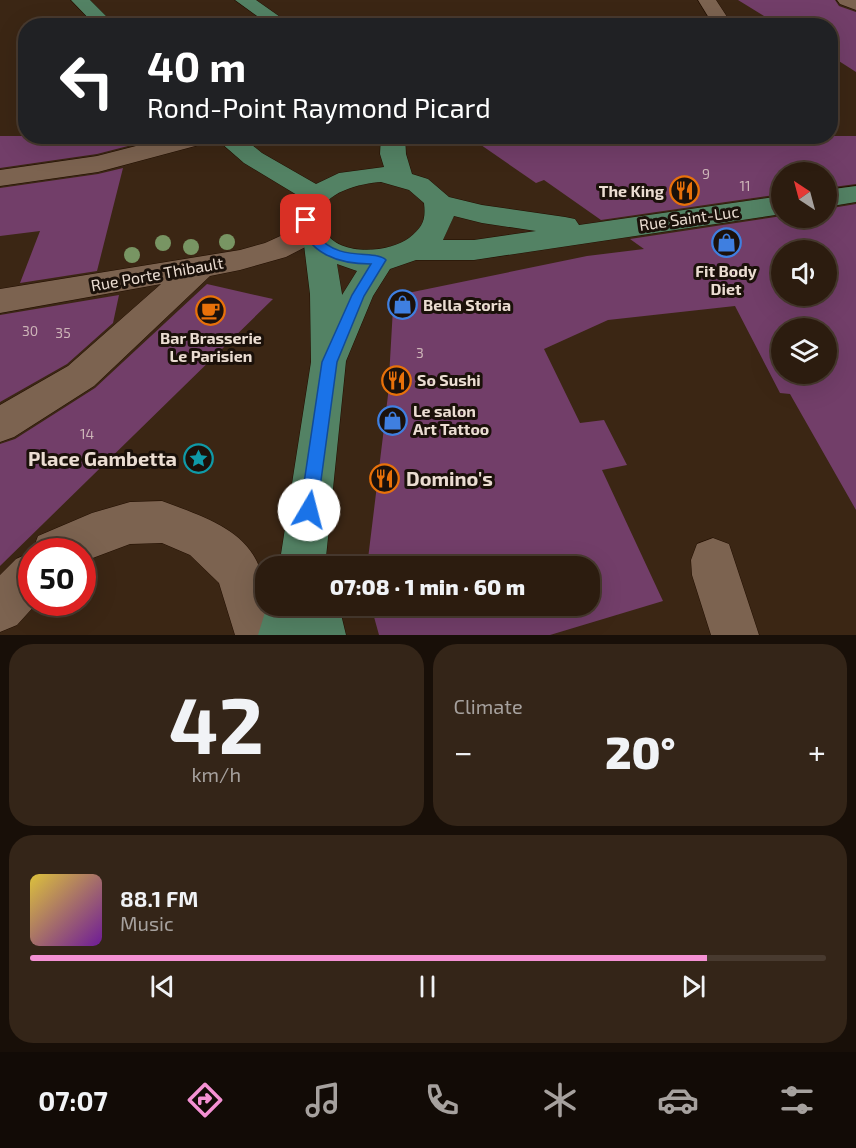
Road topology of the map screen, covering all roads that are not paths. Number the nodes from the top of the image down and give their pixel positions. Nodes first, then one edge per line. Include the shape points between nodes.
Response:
1 (80, 0) edge
2 (244, 0) edge
3 (706, 0) edge
4 (846, 0) edge
5 (856, 5) edge
6 (99, 18) edge
7 (272, 18) edge
8 (718, 18) edge
9 (174, 144) edge
10 (235, 144) edge
11 (393, 144) edge
12 (400, 177) junction
13 (0, 178) edge
14 (856, 194) edge
15 (317, 196) junction
16 (837, 197) edge
17 (439, 203) junction
18 (771, 207) edge
19 (597, 231) junction
20 (314, 239) junction
21 (414, 250) junction
22 (380, 260) junction
23 (199, 268) junction
24 (0, 301) edge
25 (329, 362) junction
26 (0, 425) edge
27 (85, 538) edge
28 (305, 556) edge
29 (713, 560) dead end
30 (18, 590) edge
31 (0, 608) edge
32 (288, 616) edge
33 (317, 616) edge
34 (259, 635) edge
35 (282, 635) edge
36 (322, 635) edge
37 (735, 635) edge

1 - 6 main road
2 - 7 main road
3 - 8 street
4 - 5 street
9 - 13 street via 98,164
10 - 15 main road
11 - 12 main road
12 - 15 main road via 355,177 330,186
12 - 17 main road via 418,183
14 - 16 main road
15 - 20 main road via 306,220
17 - 19 main road, Rue Saint-Luc via 482,214
17 - 21 main road via 442,216 438,228
18 - 19 main road, Rue Saint-Luc
19 - 21 main road, Rue Saint-Luc via 474,250
20 - 22 main road via 335,255
20 - 23 street, Rue Porte Thibault
20 - 25 main road via 326,294
21 - 22 main road
22 - 25 main road via 358,295
23 - 24 street, Rue Porte Thibault
23 - 26 street via 81,376
25 - 28 main road
27 - 34 street via 130,523 162,522 205,539 237,569
29 - 37 street
30 - 31 street
32 - 35 main road
33 - 36 main road

